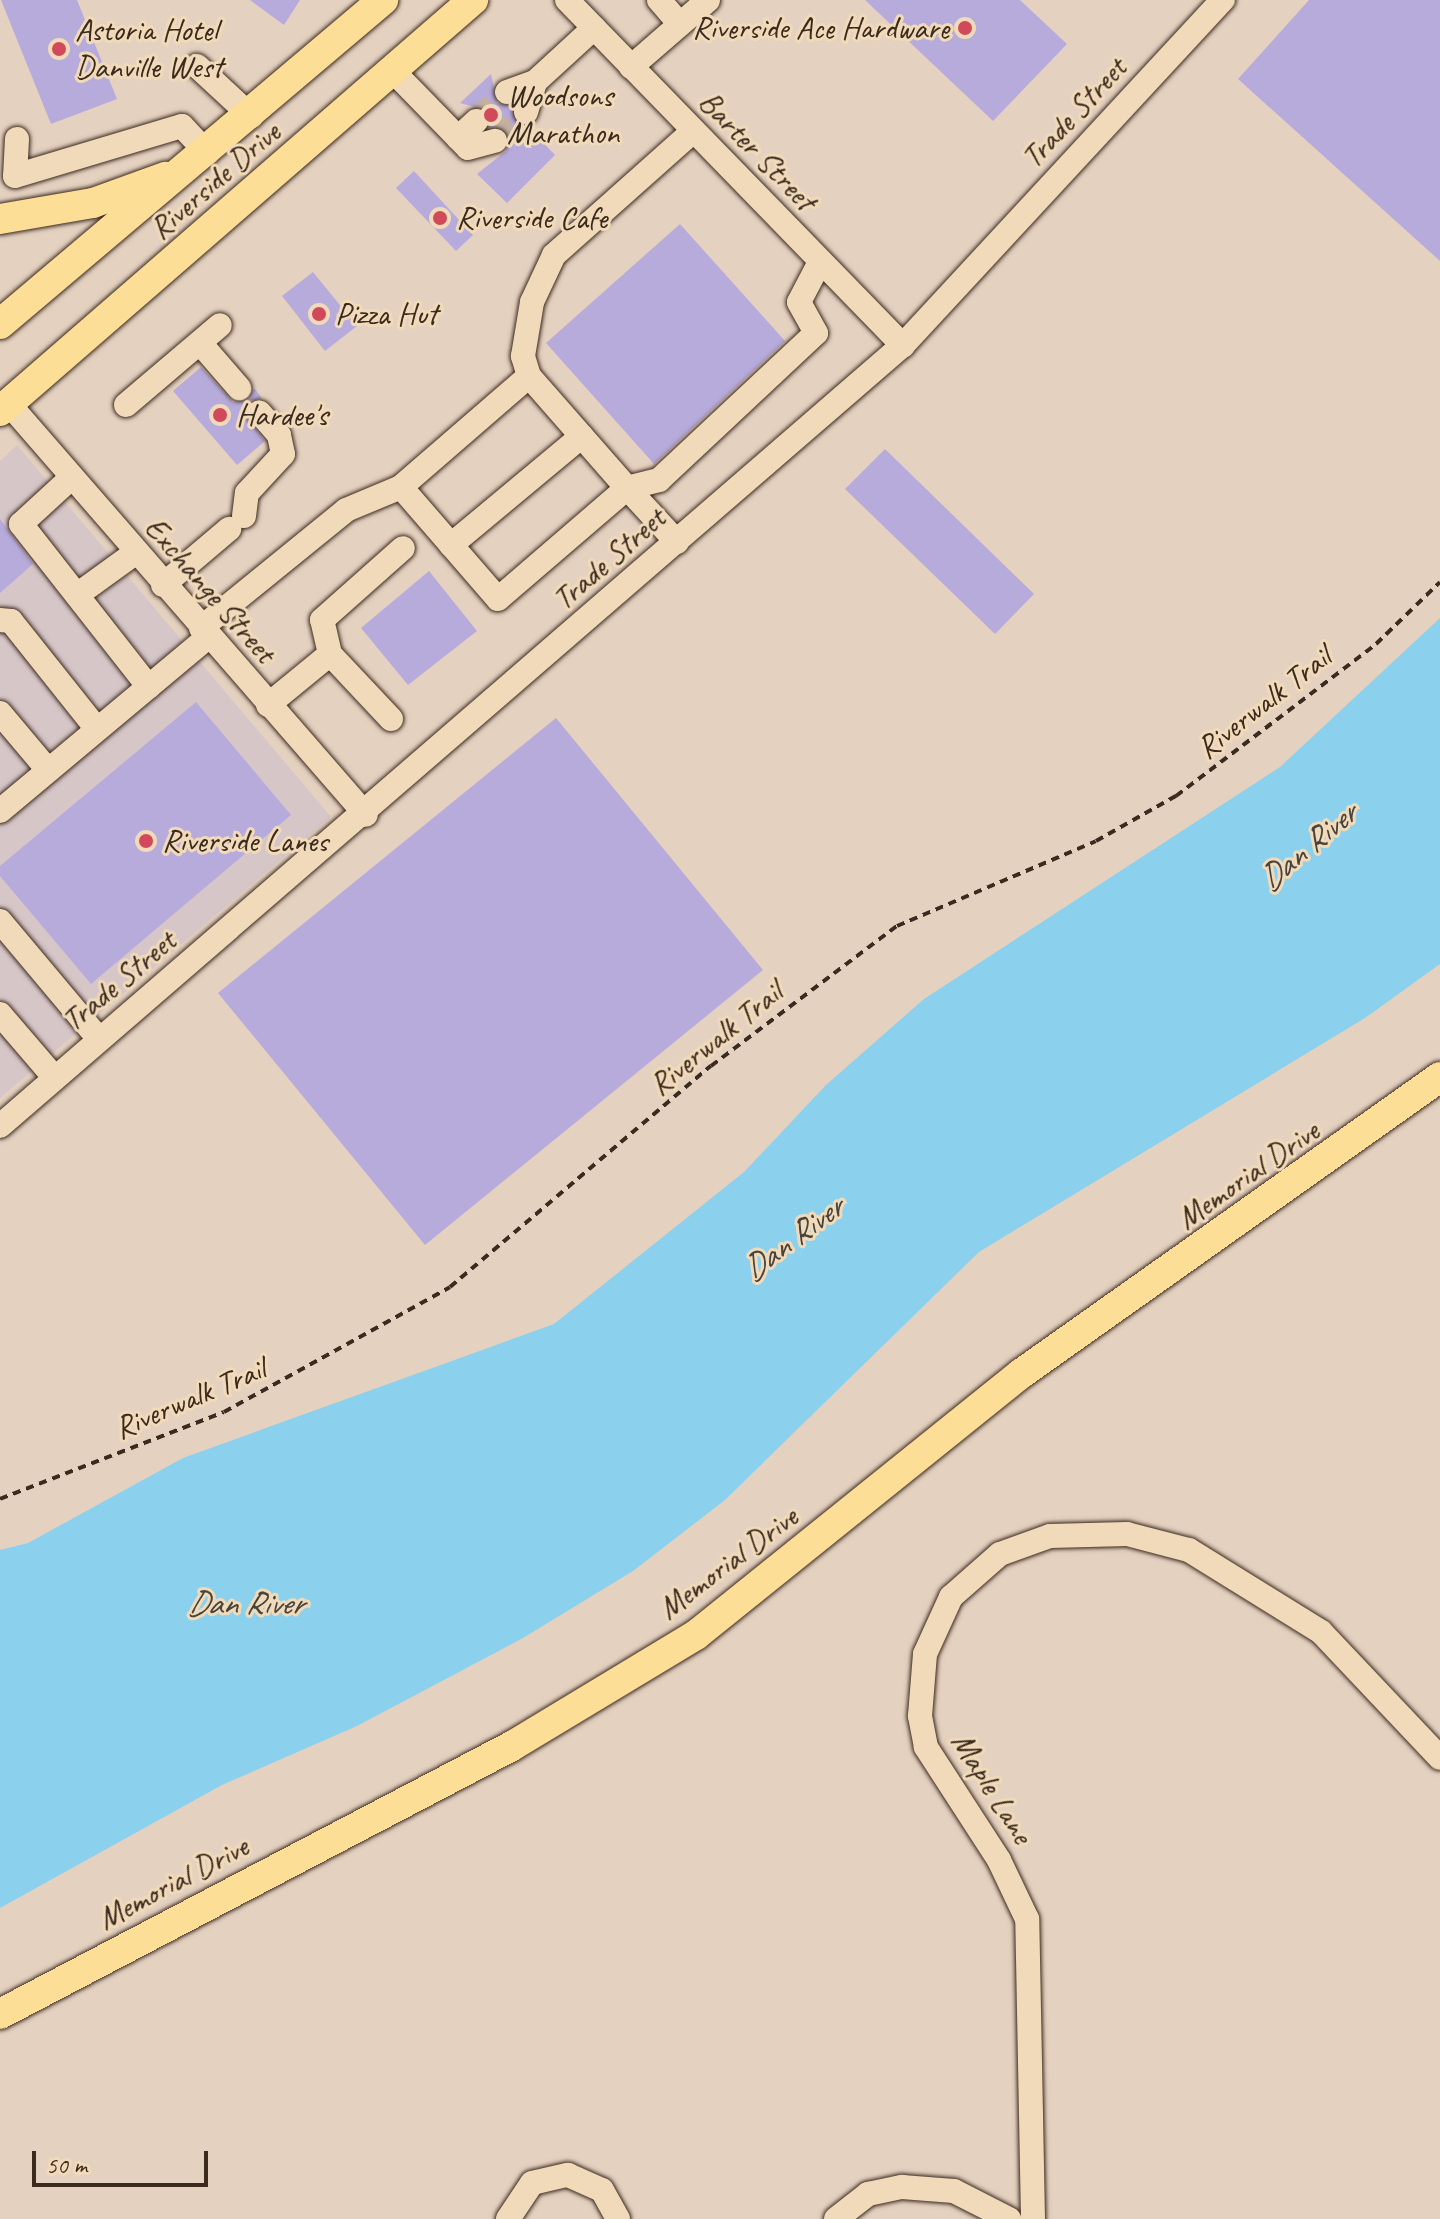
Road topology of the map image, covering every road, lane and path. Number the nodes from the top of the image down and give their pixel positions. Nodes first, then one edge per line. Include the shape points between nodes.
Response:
1 (473, 0) edge
2 (567, 0) edge
3 (659, 0) edge
4 (708, 0) edge
5 (1213, 3) edge
6 (372, 4) edge
7 (680, 24) junction
8 (594, 28) junction
9 (197, 66) dead end
10 (631, 67) junction
11 (393, 71) junction
12 (535, 82) junction
13 (507, 92) tunnel mouth
14 (526, 112) tunnel mouth
15 (251, 116) junction
16 (476, 121) tunnel mouth
17 (692, 132) junction
18 (458, 138) junction
19 (17, 139) dead end
20 (495, 141) dead end
21 (200, 158) junction
22 (0, 219) edge
23 (820, 262) junction
24 (0, 324) edge
25 (220, 325) dead end
26 (200, 343) junction
27 (903, 345) junction
28 (529, 376) junction
29 (239, 388) dead end
30 (3, 404) edge
31 (126, 405) dead end
32 (259, 412) dead end
33 (582, 436) junction
34 (71, 478) junction
35 (401, 487) junction
36 (627, 488) junction
37 (677, 542) junction
38 (451, 545) junction
39 (403, 548) dead end
40 (135, 553) junction
41 (1440, 582) edge
42 (163, 585) junction
43 (77, 595) junction
44 (0, 620) edge
45 (205, 632) junction
46 (330, 654) junction
47 (149, 687) junction
48 (268, 705) junction
49 (0, 713) edge
50 (391, 719) dead end
51 (97, 729) junction
52 (48, 770) junction
53 (0, 811) edge
54 (366, 815) junction
55 (0, 921) edge
56 (0, 1014) edge
57 (99, 1039) junction
58 (54, 1077) junction
59 (1440, 1077) edge
60 (0, 1126) edge
61 (0, 1499) edge
62 (1440, 1758) edge
63 (0, 2014) edge
64 (508, 2219) edge
65 (618, 2219) edge
66 (836, 2219) edge
67 (1009, 2219) edge
68 (1033, 2219) edge

1 - 11 main road, Riverside Drive
2 - 8 street, Barter Street
3 - 7 street
4 - 7 street
5 - 27 street, Trade Street
6 - 15 main road, Riverside Drive
7 - 10 street
8 - 10 street, Barter Street
8 - 12 street
9 - 15 street
10 - 17 street, Barter Street
11 - 18 street
11 - 30 main road, Riverside Drive
12 - 13 street
12 - 14 street
15 - 21 main road, Riverside Drive
16 - 18 street
17 - 23 street, Barter Street
17 - 28 street via 554,255 524,321
18 - 20 street via 468,148
19 - 21 street via 15,176 182,126
21 - 22 main road via 93,203
21 - 24 main road, Riverside Drive
23 - 27 street, Barter Street
23 - 36 street via 799,302 816,333 659,480
25 - 26 street
26 - 29 street
26 - 31 street
27 - 37 street, Trade Street
28 - 33 street
28 - 35 street
30 - 34 street, Exchange Street
32 - 42 street via 279,435 283,454 247,493 237,522
33 - 36 street
33 - 38 street
34 - 40 street, Exchange Street
34 - 43 street via 21,524
35 - 38 street
35 - 45 street via 346,510
36 - 37 street
36 - 38 street via 498,599
37 - 54 street, Trade Street
39 - 46 street via 328,607 322,620
40 - 42 street, Exchange Street
40 - 43 street
41 - 61 path, Riverwalk Trail via 1376,644 1176,796 1096,841 897,926 711,1066 450,1287 224,1412
42 - 45 street, Exchange Street
43 - 47 street
44 - 51 street via 11,621
45 - 47 street
45 - 48 street, Exchange Street
46 - 48 street
46 - 50 street
47 - 51 street
48 - 54 street, Exchange Street
49 - 52 street
51 - 52 street
52 - 53 street
54 - 57 street, Trade Street
55 - 57 street
56 - 58 street
57 - 58 street, Trade Street
58 - 60 street, Trade Street
59 - 63 main road, Memorial Drive via 1022,1373 683,1643 512,1746
62 - 68 street, Maple Lane via 1321,1632 1189,1550 1127,1534 1050,1536 1000,1554 951,1597 925,1654 920,1716 926,1747 999,1860 1027,1919
64 - 65 street via 532,2183 568,2175 602,2190
66 - 67 street via 868,2194 902,2187 954,2191

